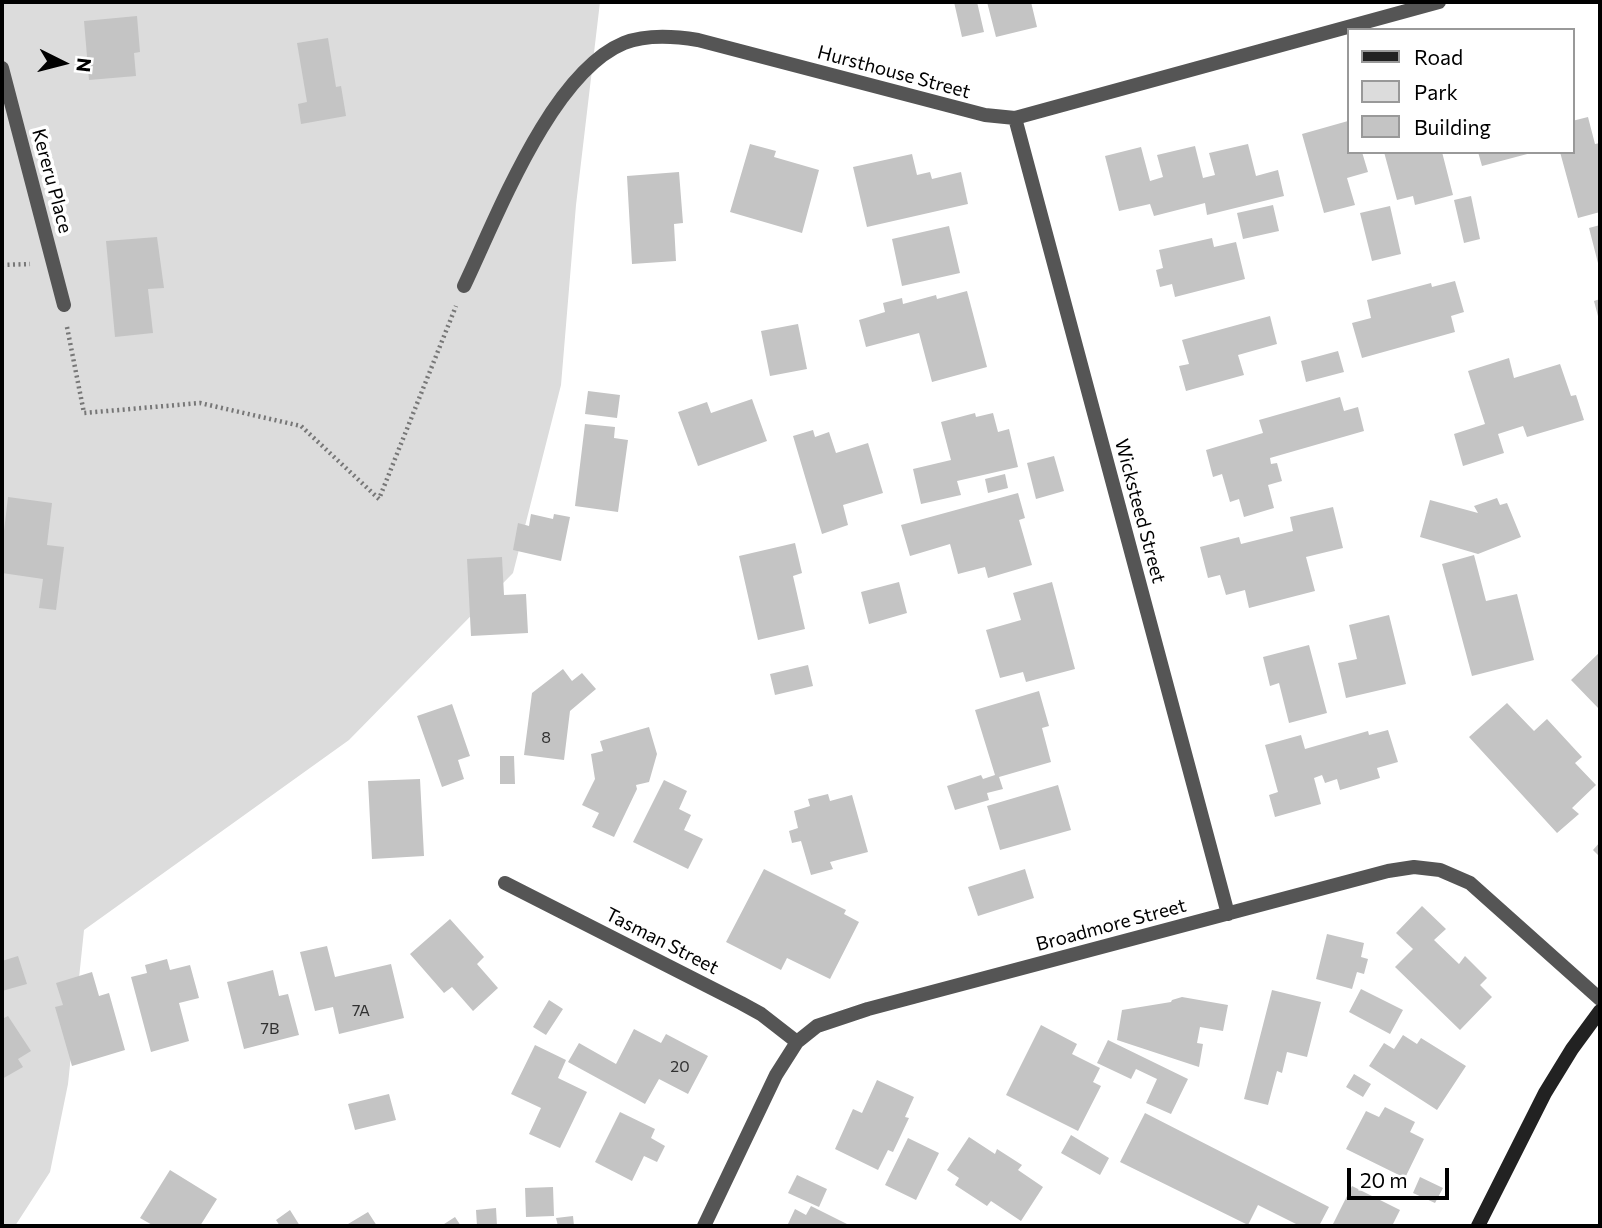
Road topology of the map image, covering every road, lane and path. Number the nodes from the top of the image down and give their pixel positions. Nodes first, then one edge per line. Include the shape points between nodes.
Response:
1 (1440, 2) edge
2 (2, 68) edge
3 (1015, 118) junction
4 (53, 262) junction
5 (2, 265) edge
6 (464, 286) joint
7 (64, 311) joint
8 (505, 883) dead end
9 (1228, 914) junction
10 (1600, 999) edge
11 (1600, 1011) edge
12 (797, 1042) junction
13 (704, 1226) edge
14 (1478, 1226) edge

1 - 3 street, Hursthouse Street
2 - 4 street, Kereru Place
3 - 6 street, Hursthouse Street via 985,115 698,40 674,36 625,43 582,71 563,96 532,145
3 - 9 street, Wicksteed Street
4 - 5 path
4 - 7 street, Kereru Place
6 - 7 path via 379,499 301,426 200,403 84,413
8 - 12 street, Tasman Street via 751,1009
9 - 10 street, Broadmore Street via 1388,871 1440,870 1470,883
9 - 12 street, Broadmore Street via 868,1009 817,1026
11 - 14 main road via 1545,1093
12 - 13 street, Broadmore Street via 776,1075

